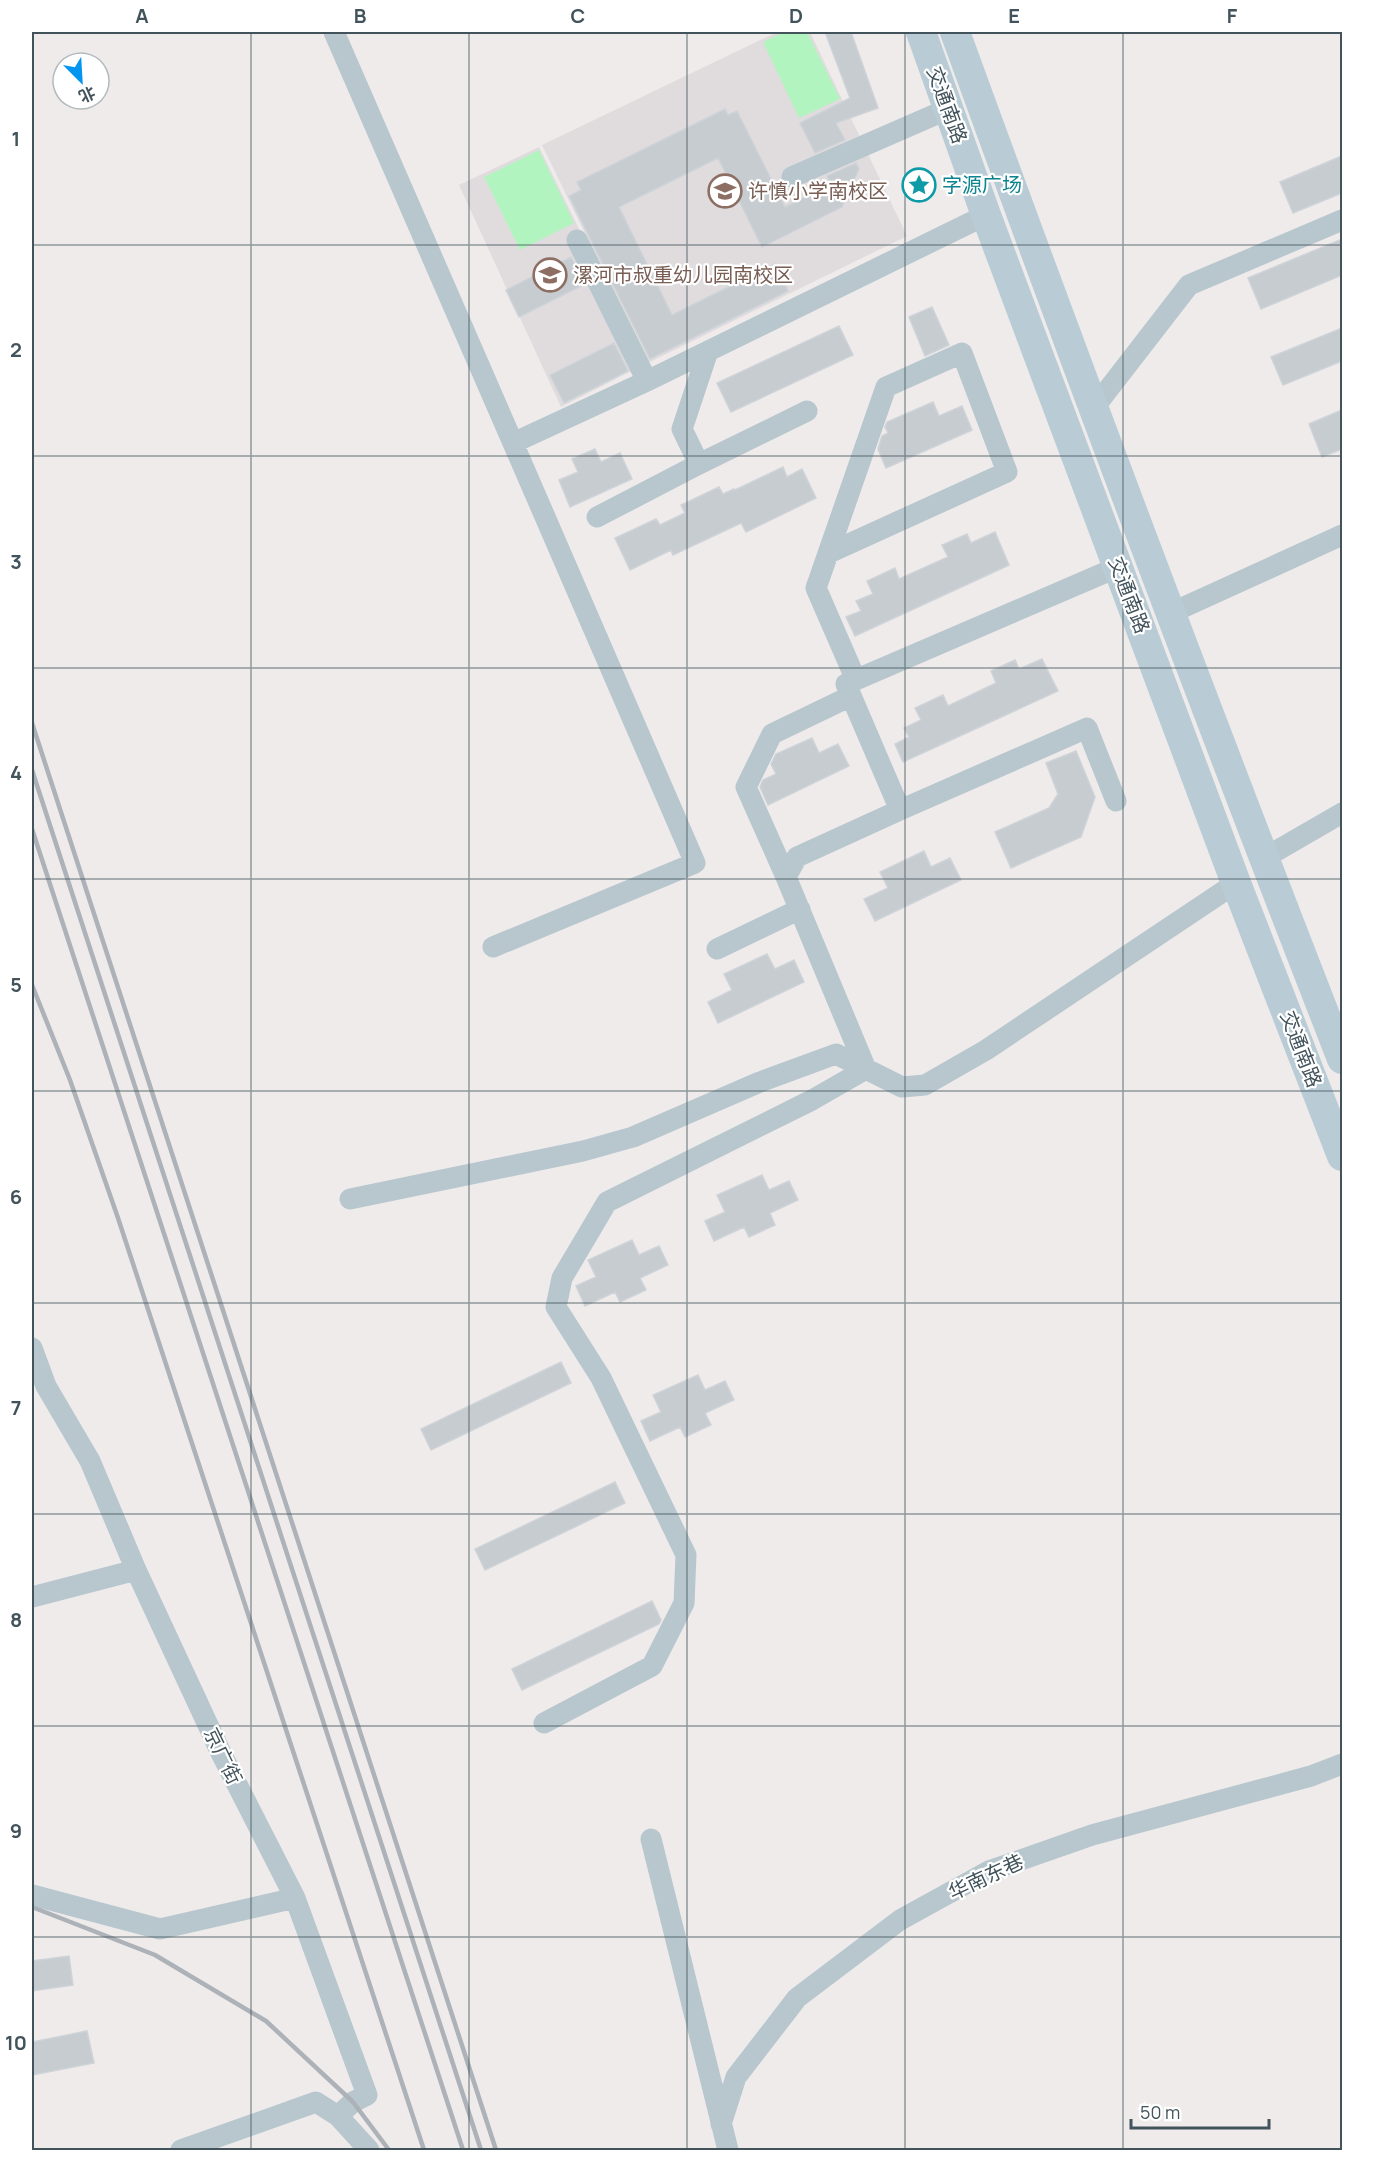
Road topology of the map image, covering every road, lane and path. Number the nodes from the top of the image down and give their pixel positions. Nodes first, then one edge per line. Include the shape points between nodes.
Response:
1 (334, 32) edge
2 (921, 32) edge
3 (956, 32) edge
4 (968, 65) junction
5 (936, 76) junction
6 (948, 109) junction
7 (792, 177) dead end
8 (986, 215) junction
9 (1342, 220) edge
10 (577, 240) dead end
11 (708, 351) junction
12 (647, 381) junction
13 (1094, 409) junction
14 (807, 411) dead end
15 (513, 443) junction
16 (699, 464) junction
17 (597, 516) dead end
18 (1342, 535) edge
19 (829, 553) junction
20 (1118, 567) junction
21 (1171, 613) junction
22 (854, 688) junction
23 (1116, 801) dead end
24 (900, 810) junction
25 (1342, 813) edge
26 (1264, 858) junction
27 (786, 876) junction
28 (1236, 882) junction
29 (800, 909) junction
30 (494, 947) dead end
31 (717, 949) dead end
32 (1342, 1059) edge
33 (866, 1069) junction
34 (1342, 1156) edge
35 (350, 1199) dead end
36 (32, 1348) edge
37 (136, 1570) junction
38 (32, 1598) edge
39 (544, 1723) dead end
40 (1342, 1764) edge
41 (651, 1839) dead end
42 (32, 1895) edge
43 (295, 1898) junction
44 (338, 2116) junction
45 (721, 2124) junction
46 (182, 2151) edge
47 (369, 2151) edge
48 (728, 2151) edge

1 - 15 street
2 - 5 main road, 交通南路
3 - 4 main road, 交通南路
4 - 5 main road
4 - 13 main road, 交通南路
5 - 6 main road, 交通南路
6 - 7 street
6 - 8 main road, 交通南路
8 - 11 street
8 - 20 main road, 交通南路
9 - 13 street via 1190,285
10 - 12 street
11 - 12 street
11 - 16 street via 682,429
12 - 15 street
13 - 21 main road, 交通南路
14 - 16 street
15 - 30 street via 695,862
16 - 17 street
18 - 21 street
19 - 19 street via 886,387 962,353 1007,472
19 - 22 street via 816,588
20 - 22 street
20 - 28 main road, 交通南路
21 - 26 main road, 交通南路
22 - 24 street
22 - 27 street via 772,734 747,787
23 - 24 street via 1087,728
24 - 27 street via 797,857
25 - 26 street
26 - 28 main road
26 - 32 main road, 交通南路
27 - 29 street
28 - 33 street via 986,1050 926,1085 902,1087
28 - 34 main road, 交通南路
29 - 31 street
29 - 33 street
33 - 35 street via 836,1054 633,1137
33 - 39 street via 607,1202 562,1278 556,1307 601,1378 686,1555 684,1603 652,1666
36 - 37 street, 京广街 via 46,1386 90,1461
37 - 38 street
37 - 43 street, 京广街 via 221,1753
40 - 45 street, 华南东巷 via 1311,1776 1092,1835 989,1871 900,1920 797,1998 736,2077
41 - 45 street
42 - 43 street via 160,1929
43 - 44 street, 京广街 via 367,2096 353,2102
44 - 46 street via 316,2102
44 - 47 street
45 - 48 street

